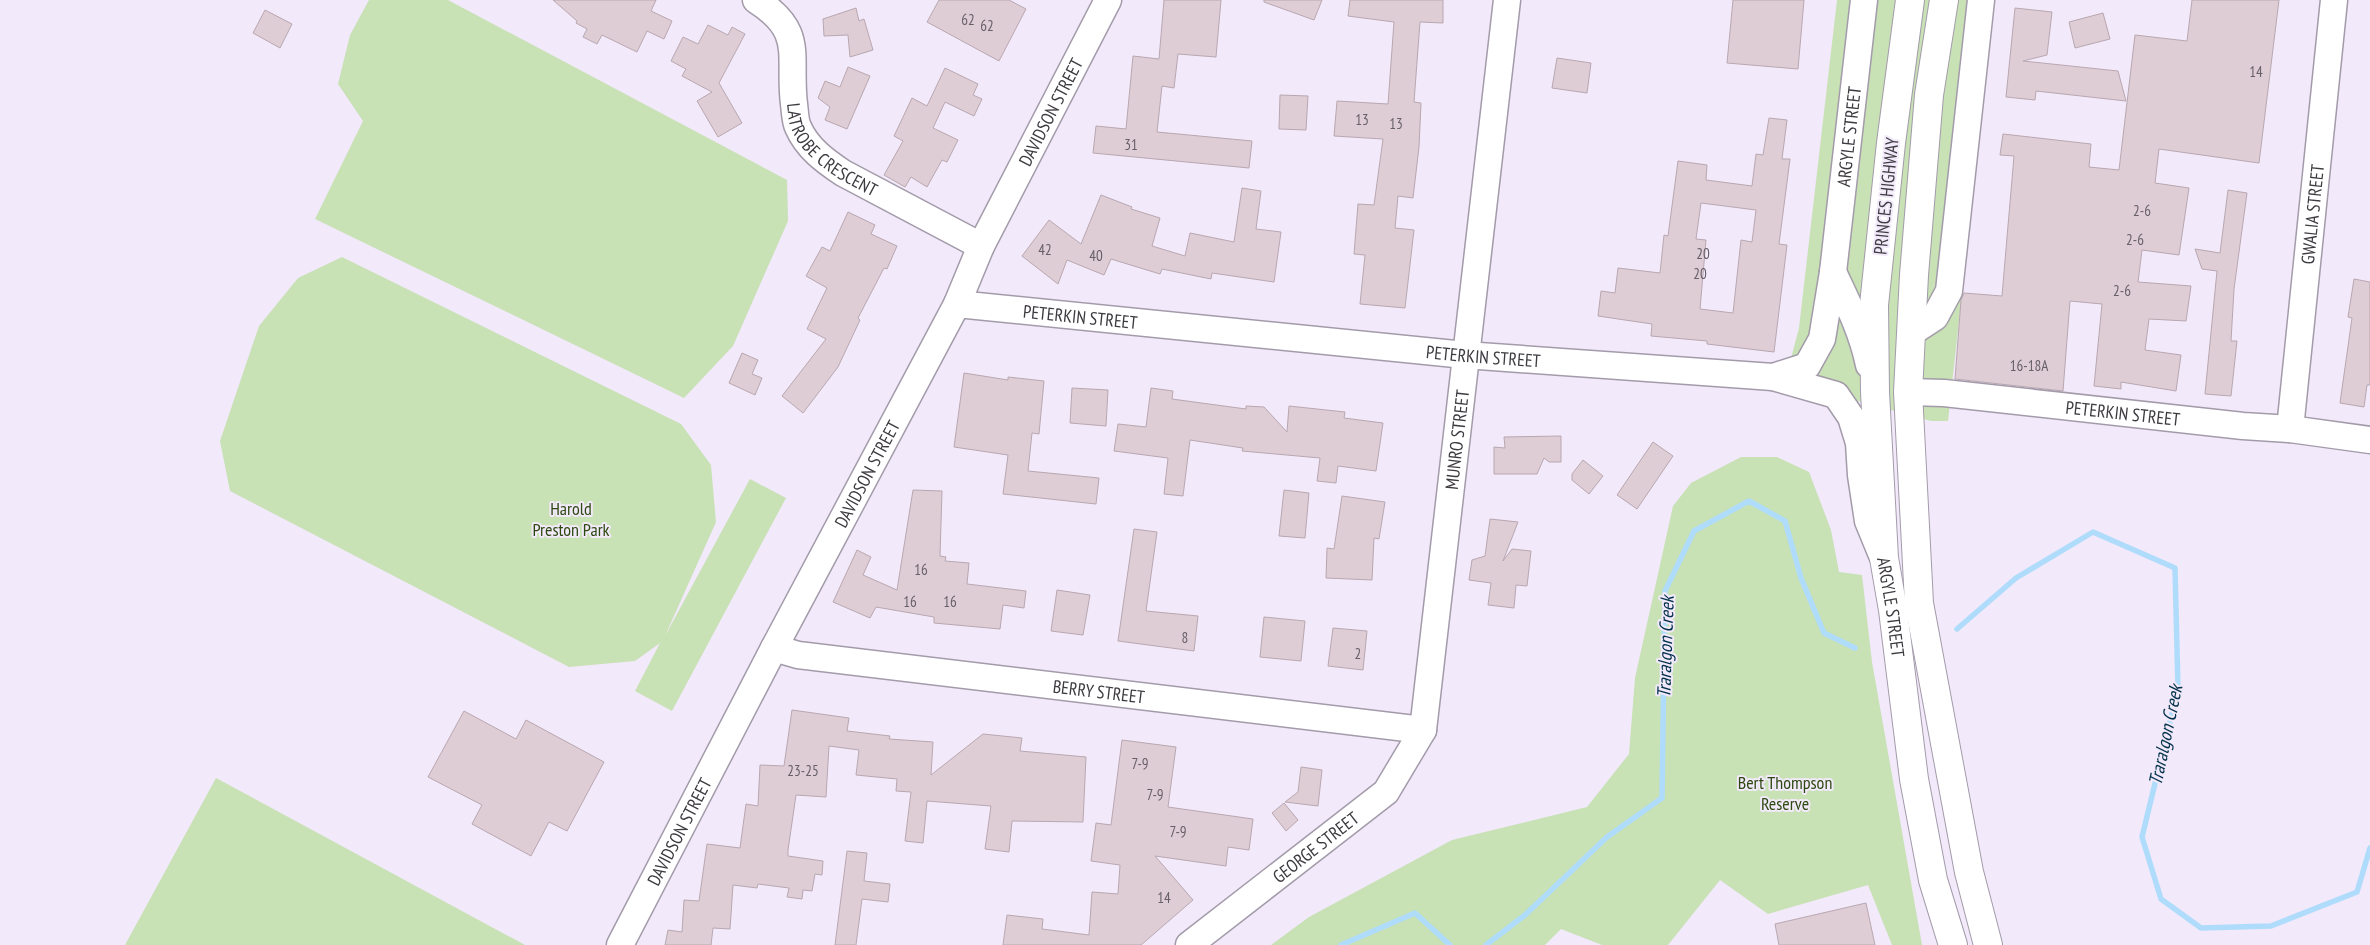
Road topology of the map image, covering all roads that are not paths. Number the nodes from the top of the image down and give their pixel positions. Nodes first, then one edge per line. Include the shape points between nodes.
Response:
1 (756, 0) edge
2 (1108, 0) edge
3 (1507, 0) edge
4 (1864, 0) edge
5 (1910, 0) edge
6 (1944, 0) edge
7 (1981, 0) edge
8 (2334, 0) edge
9 (1929, 95) junction
10 (981, 246) junction
11 (1833, 272) junction
12 (957, 304) junction
13 (1862, 306) junction
14 (1912, 332) junction
15 (1465, 354) junction
16 (1773, 377) junction
17 (1875, 392) junction
18 (1908, 392) junction
19 (2290, 429) junction
20 (2370, 440) edge
21 (1884, 558) junction
22 (774, 648) junction
23 (1423, 730) junction
24 (620, 945) edge
25 (1188, 945) edge
26 (1953, 945) edge
27 (1988, 945) edge

1 - 10 street, LATROBE CRESCENT via 784,24 793,44 797,126 823,160
2 - 10 street, DAVIDSON STREET
3 - 15 street, MUNRO STREET
4 - 11 street, ARGYLE STREET
5 - 13 highway, PRINCES HIGHWAY via 1891,143
6 - 9 highway, PRINCES HIGHWAY
7 - 14 street via 1949,291 1935,317
8 - 19 street, GWALIA STREET
9 - 13 highway via 1915,150 1895,298
9 - 14 highway, PRINCES HIGHWAY
10 - 12 street, DAVIDSON STREET
11 - 13 street
11 - 16 street, ARGYLE STREET via 1822,339 1807,366
12 - 15 street, PETERKIN STREET
12 - 22 street, DAVIDSON STREET
13 - 17 highway, PRINCES HIGHWAY
14 - 18 highway, PRINCES HIGHWAY
15 - 16 street, PETERKIN STREET
15 - 23 street, MUNRO STREET
16 - 21 street, PETERKIN STREET via 1836,395 1851,417 1860,443 1868,521
17 - 18 highway, PETERKIN STREET
17 - 21 highway, ARGYLE STREET
18 - 19 street, PETERKIN STREET
18 - 27 highway, ARGYLE STREET via 1919,603 1969,872
19 - 20 street, PETERKIN STREET
21 - 26 highway, ARGYLE STREET via 1914,779 1933,880
22 - 23 street, BERRY STREET via 798,655
22 - 24 street, DAVIDSON STREET
23 - 25 street, GEORGE STREET via 1386,792

